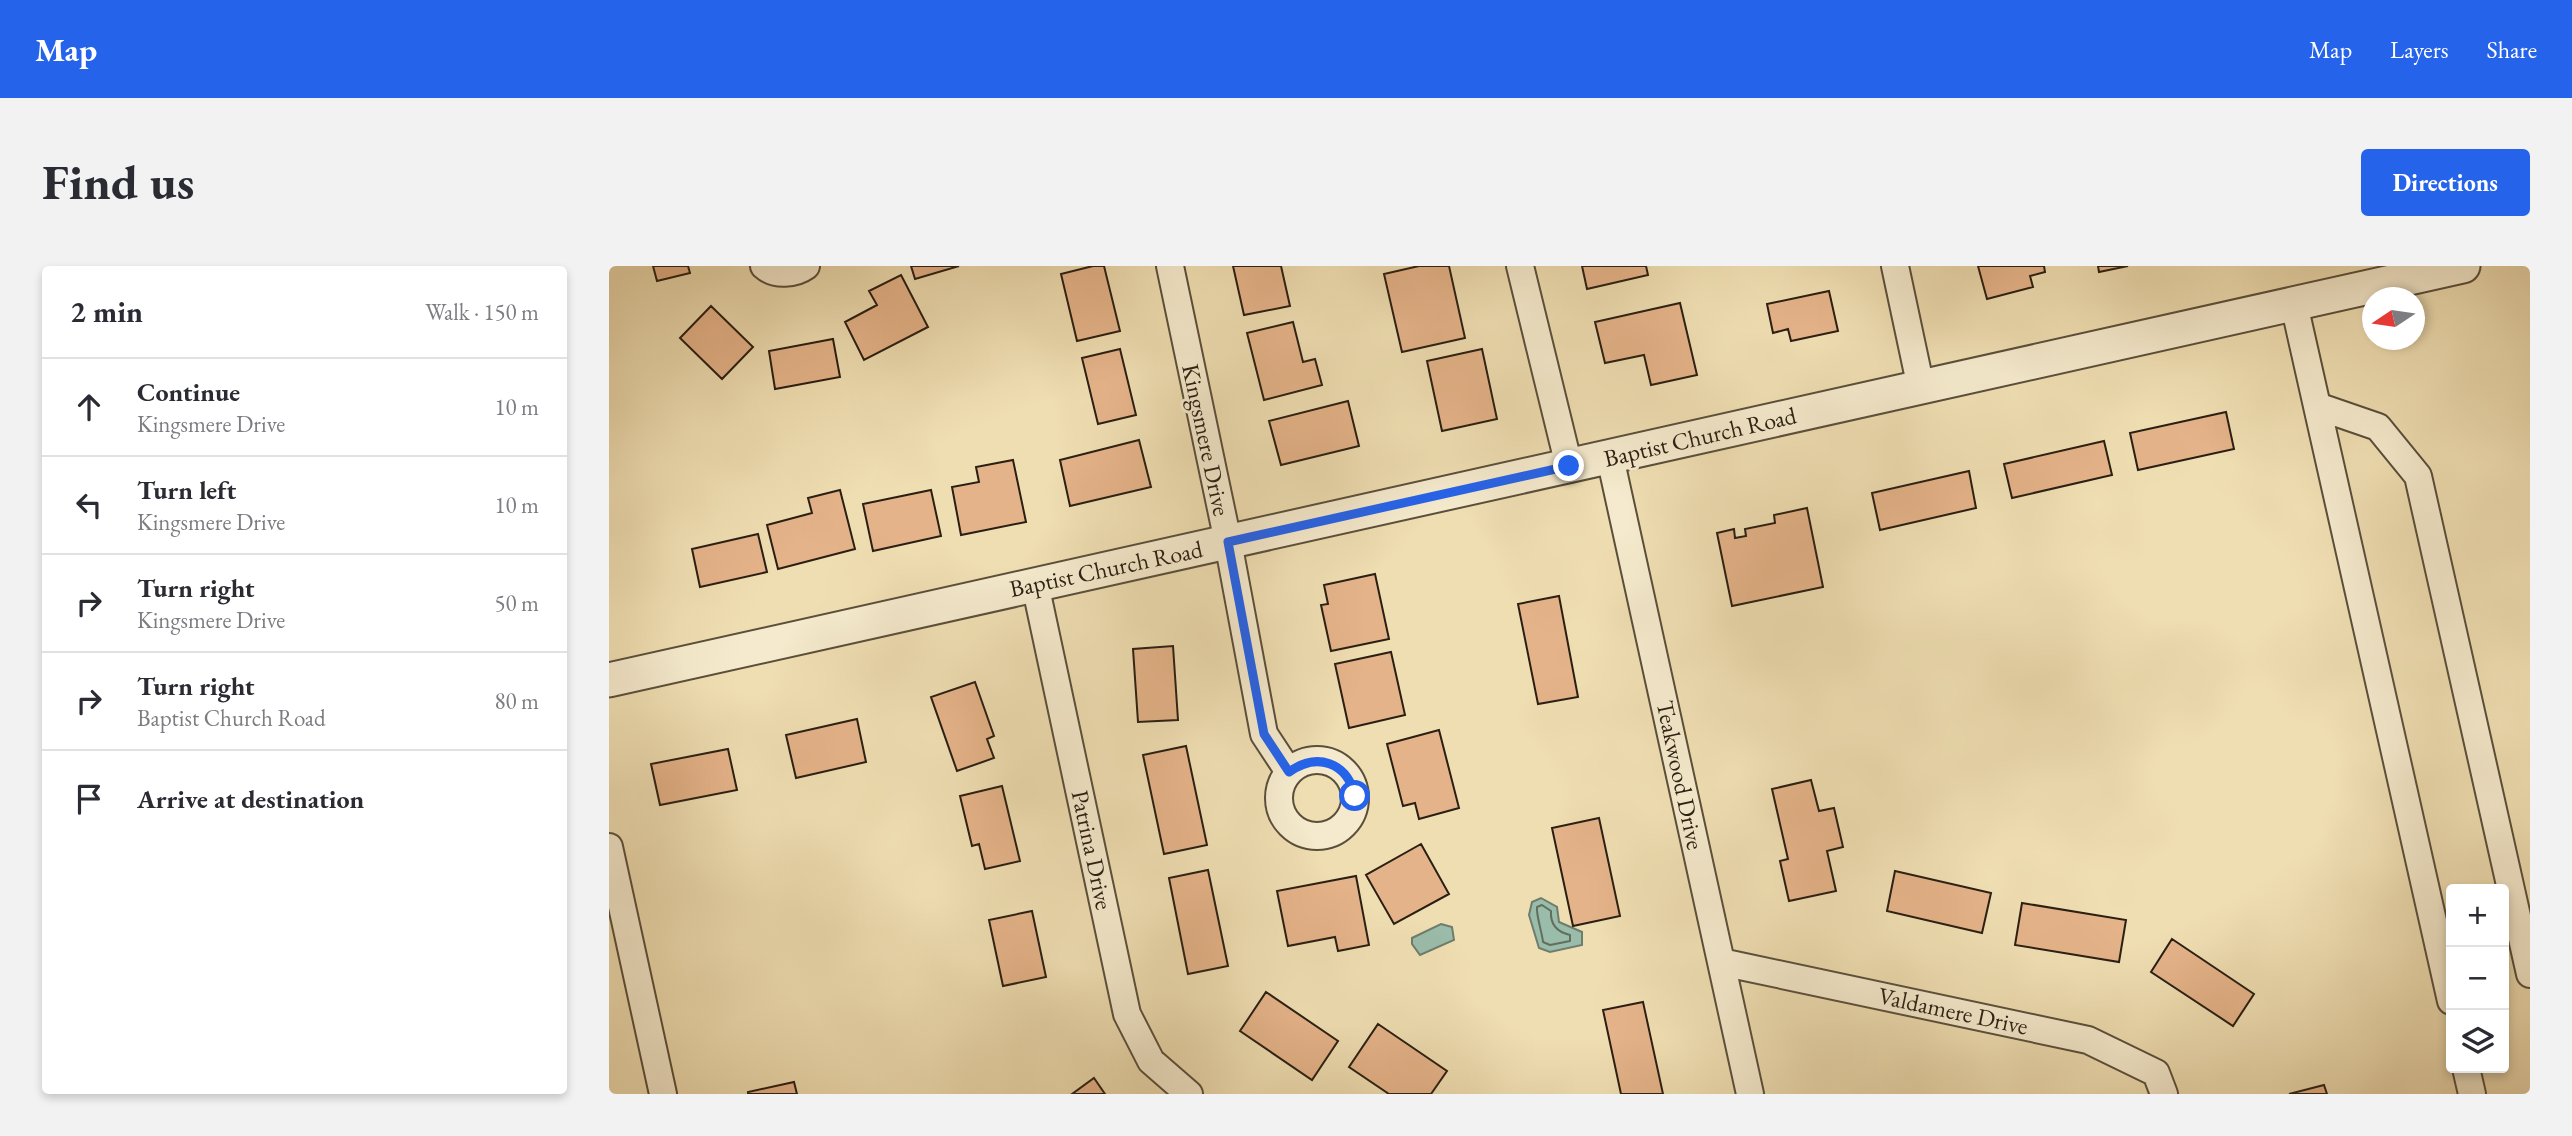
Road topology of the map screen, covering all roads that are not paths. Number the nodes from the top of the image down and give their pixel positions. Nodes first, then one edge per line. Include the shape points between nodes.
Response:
1 (764, 266) edge
2 (806, 266) edge
3 (1170, 266) edge
4 (1520, 266) edge
5 (1895, 266) edge
6 (2463, 266) edge
7 (2294, 304) junction
8 (1921, 388) junction
9 (2317, 406) junction
10 (1610, 457) junction
11 (1569, 466) junction
12 (1228, 542) junction
13 (1035, 584) junction
14 (609, 680) edge
15 (1289, 772) dead end
16 (609, 848) edge
17 (617, 923) edge
18 (1721, 962) junction
19 (2530, 974) edge
20 (2446, 979) edge
21 (2467, 1073) edge
22 (663, 1094) edge
23 (1189, 1094) edge
24 (1750, 1094) edge
25 (2164, 1094) edge
26 (2472, 1094) edge

1 - 2 street via 770,271 797,272
3 - 12 street, Kingsmere Drive
4 - 11 street
5 - 8 street
6 - 7 street, Baptist Church Road
7 - 8 street, Baptist Church Road
7 - 9 street
8 - 10 street, Baptist Church Road
9 - 19 street via 2378,428 2418,476
9 - 20 street
10 - 11 street, Baptist Church Road
10 - 18 street, Teakwood Drive
11 - 12 street, Baptist Church Road
12 - 13 street, Baptist Church Road
12 - 15 street, Kingsmere Drive via 1264,734
13 - 14 street, Baptist Church Road
13 - 23 street, Patrina Drive via 1127,1014 1151,1061
16 - 17 street
17 - 22 street
18 - 24 street, Teakwood Drive
18 - 25 street, Valdamere Drive via 2088,1040 2156,1073
21 - 26 street

